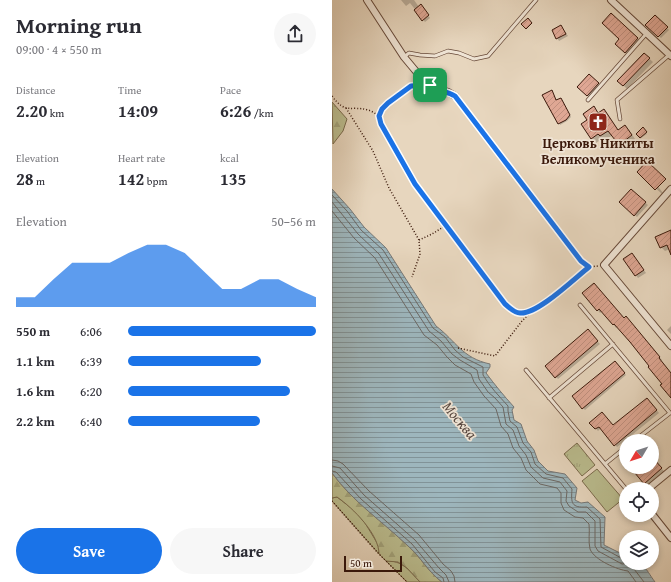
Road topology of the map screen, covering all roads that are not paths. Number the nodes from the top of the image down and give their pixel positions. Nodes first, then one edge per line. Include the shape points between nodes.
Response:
1 (367, 0) edge
2 (536, 0) edge
3 (610, 0) edge
4 (646, 34) junction
5 (404, 56) junction
6 (670, 56) edge
7 (455, 96) road end
8 (588, 100) dead end
9 (620, 119) dead end
10 (671, 189) edge
11 (580, 305) dead end
12 (612, 344) junction
13 (671, 346) edge
14 (526, 370) dead end
15 (549, 398) junction
16 (670, 412) edge
17 (643, 434) edge
18 (619, 452) edge
19 (605, 464) junction
20 (671, 470) edge
21 (620, 482) edge
22 (656, 482) edge
23 (658, 522) edge
24 (671, 538) edge

1 - 5 street
2 - 5 lane via 488,56 474,59 448,51 435,56 409,53
3 - 4 street
4 - 6 street
4 - 8 lane
5 - 7 street via 434,89
6 - 9 lane via 617,100
10 - 13 street via 604,265
11 - 12 lane
12 - 15 lane
12 - 16 lane
14 - 15 lane
15 - 19 lane
16 - 17 lane
18 - 19 lane
19 - 21 lane
20 - 22 street
23 - 24 street

